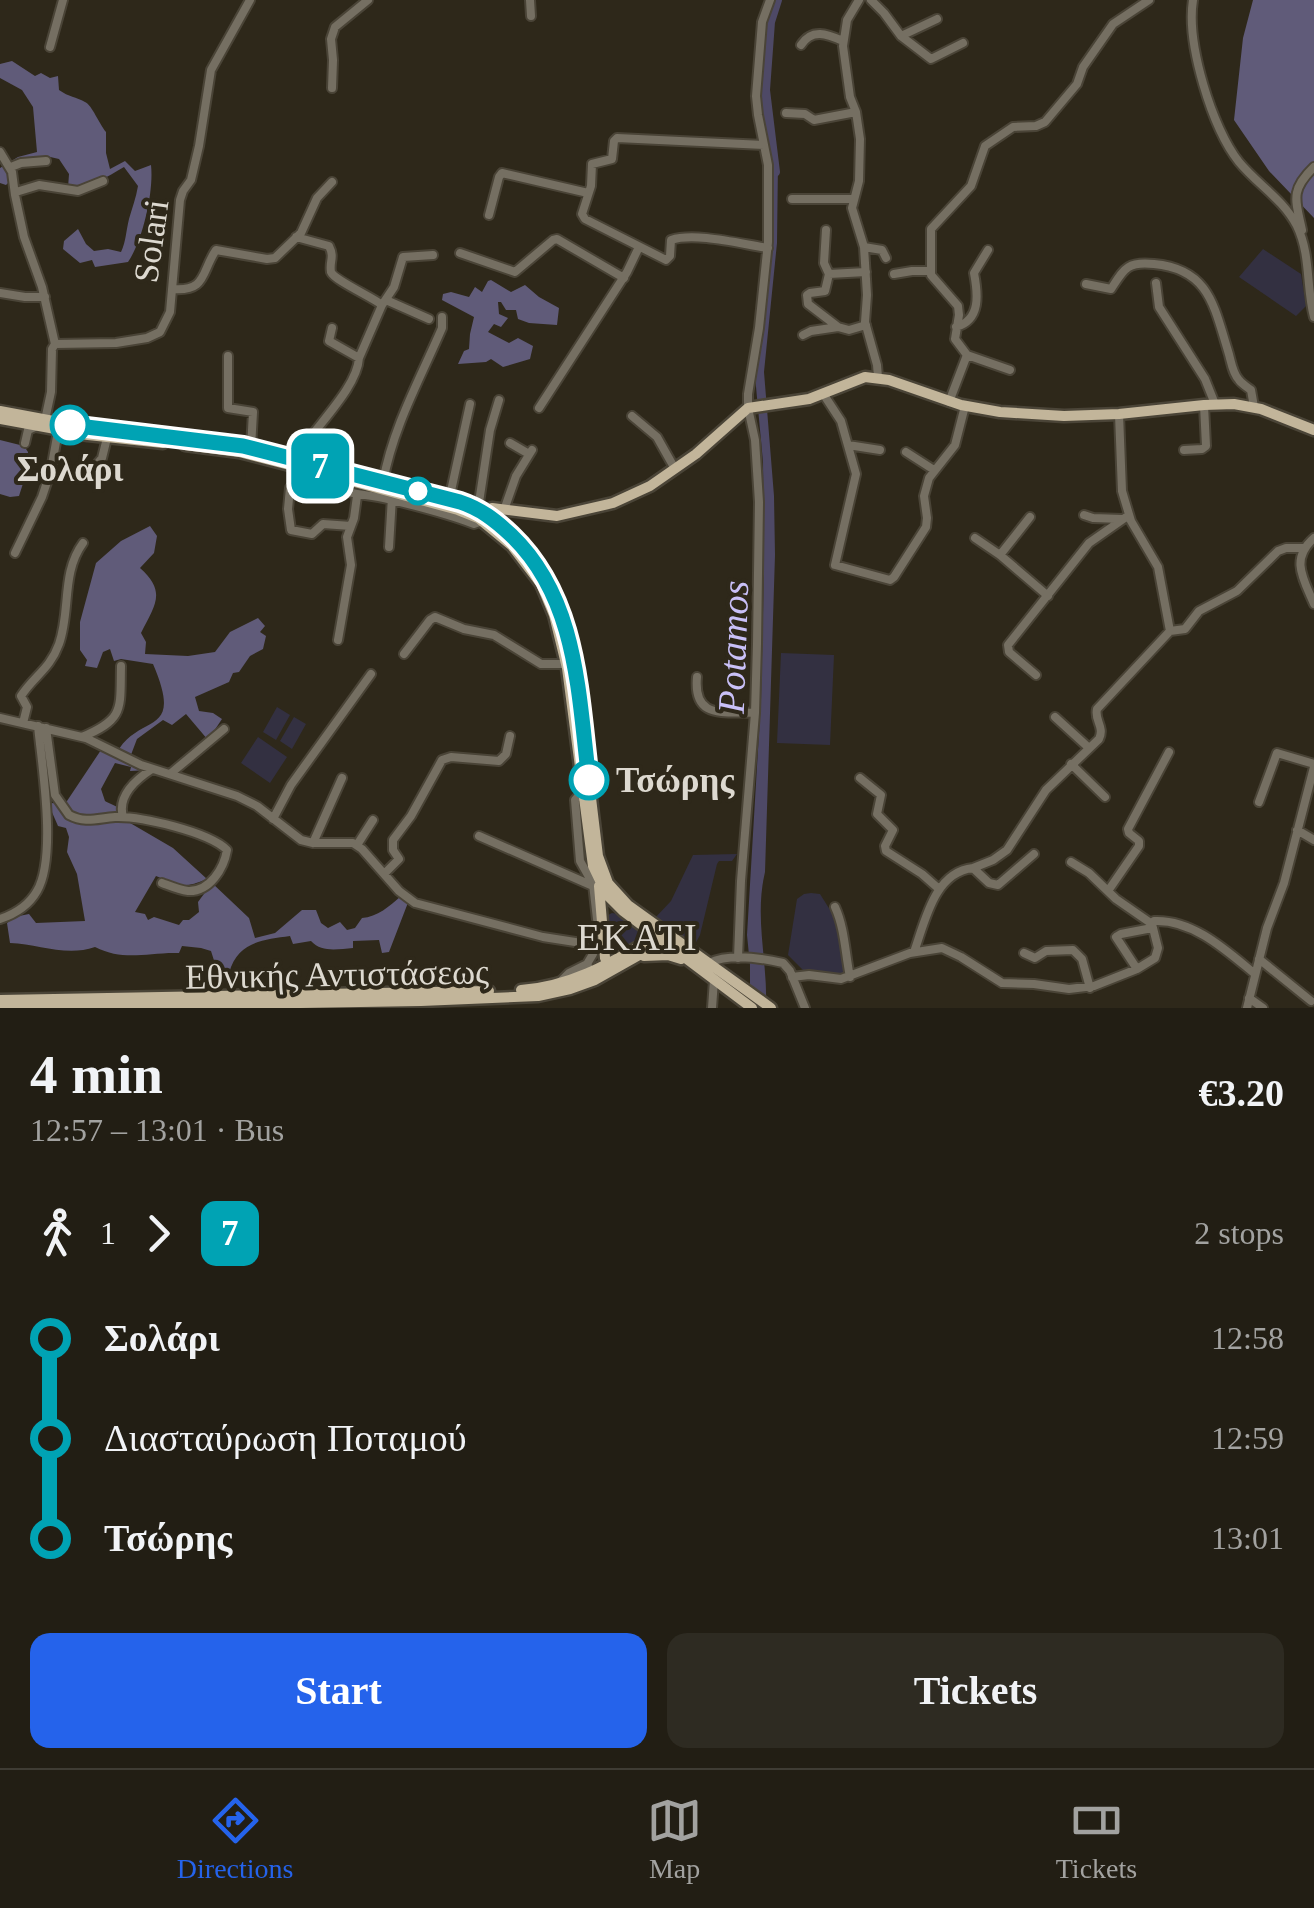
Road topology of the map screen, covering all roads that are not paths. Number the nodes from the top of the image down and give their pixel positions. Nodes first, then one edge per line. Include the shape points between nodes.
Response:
1 (63, 0) edge
2 (250, 0) edge
3 (368, 0) edge
4 (530, 0) edge
5 (770, 0) edge
6 (859, 0) edge
7 (871, 0) edge
8 (1149, 0) edge
9 (1193, 0) edge
10 (531, 16) dead end
11 (937, 18) dead end
12 (901, 36) junction
13 (842, 42) junction
14 (963, 43) dead end
15 (802, 45) dead end
16 (50, 48) dead end
17 (332, 88) dead end
18 (856, 112) junction
19 (786, 114) dead end
20 (764, 145) junction
21 (0, 152) edge
22 (46, 161) dead end
23 (11, 167) junction
24 (1314, 168) edge
25 (103, 181) dead end
26 (332, 182) dead end
27 (16, 192) junction
28 (588, 193) junction
29 (792, 198) dead end
30 (853, 199) junction
31 (489, 214) dead end
32 (826, 230) dead end
33 (1300, 234) junction
34 (296, 237) junction
35 (639, 247) junction
36 (864, 247) junction
37 (768, 248) junction
38 (988, 250) dead end
39 (460, 253) dead end
40 (433, 255) dead end
41 (886, 258) dead end
42 (931, 271) junction
43 (866, 272) junction
44 (829, 274) junction
45 (894, 274) dead end
46 (624, 278) junction
47 (1156, 283) dead end
48 (1086, 284) dead end
49 (172, 289) junction
50 (0, 293) edge
51 (45, 297) junction
52 (384, 303) junction
53 (442, 317) dead end
54 (1314, 318) edge
55 (428, 319) dead end
56 (866, 325) junction
57 (838, 326) junction
58 (956, 327) junction
59 (332, 328) dead end
60 (803, 335) dead end
61 (54, 344) junction
62 (967, 355) junction
63 (228, 356) dead end
64 (359, 358) junction
65 (1010, 370) dead end
66 (878, 378) junction
67 (824, 394) junction
68 (499, 400) dead end
69 (949, 402) junction
70 (470, 404) dead end
71 (1209, 404) junction
72 (965, 406) junction
73 (752, 407) junction
74 (1254, 407) junction
75 (539, 408) dead end
76 (0, 411) edge
77 (1120, 414) junction
78 (632, 416) dead end
79 (0, 419) edge
80 (41, 423) junction
81 (1314, 430) edge
82 (58, 431) junction
83 (107, 438) junction
84 (25, 443) dead end
85 (510, 443) dead end
86 (848, 445) junction
87 (251, 448) junction
88 (880, 450) dead end
89 (1184, 450) dead end
90 (906, 452) dead end
91 (296, 460) junction
92 (675, 469) junction
93 (307, 470) junction
94 (934, 470) junction
95 (104, 471) dead end
96 (383, 482) junction
97 (290, 488) dead end
98 (358, 496) junction
99 (392, 496) junction
100 (447, 507) junction
101 (504, 510) junction
102 (1084, 514) dead end
103 (483, 516) junction
104 (1030, 517) dead end
105 (1126, 517) junction
106 (1018, 524) dead end
107 (350, 526) junction
108 (976, 538) dead end
109 (1314, 538) edge
110 (83, 543) dead end
111 (390, 548) dead end
112 (1303, 548) junction
113 (16, 553) dead end
114 (998, 554) junction
115 (1048, 596) junction
116 (1314, 604) edge
117 (1170, 632) junction
118 (338, 640) dead end
119 (404, 654) dead end
120 (566, 664) junction
121 (121, 666) dead end
122 (371, 674) dead end
123 (1036, 674) dead end
124 (698, 678) dead end
125 (755, 713) junction
126 (1054, 717) dead end
127 (0, 718) edge
128 (24, 723) junction
129 (42, 727) junction
130 (224, 729) dead end
131 (510, 736) dead end
132 (82, 737) junction
133 (1089, 748) junction
134 (1170, 752) dead end
135 (1071, 764) junction
136 (1314, 766) edge
137 (152, 769) junction
138 (170, 774) junction
139 (342, 778) dead end
140 (860, 778) dead end
141 (1105, 797) dead end
142 (1258, 802) dead end
143 (123, 817) junction
144 (273, 818) junction
145 (373, 820) dead end
146 (1296, 830) junction
147 (479, 836) dead end
148 (1314, 840) edge
149 (313, 843) junction
150 (357, 845) junction
151 (1034, 854) dead end
152 (1071, 862) dead end
153 (973, 868) junction
154 (384, 874) junction
155 (162, 883) dead end
156 (595, 883) junction
157 (940, 889) junction
158 (1108, 891) junction
159 (835, 907) dead end
160 (623, 911) junction
161 (602, 915) junction
162 (0, 918) edge
163 (1152, 926) junction
164 (664, 937) junction
165 (593, 948) junction
166 (914, 952) junction
167 (1024, 953) dead end
168 (638, 956) junction
169 (742, 959) junction
170 (1259, 959) junction
171 (687, 960) junction
172 (715, 961) junction
173 (614, 966) junction
174 (1137, 968) junction
175 (591, 972) junction
176 (1256, 974) junction
177 (792, 977) junction
178 (850, 977) junction
179 (714, 980) junction
180 (1090, 988) junction
181 (0, 1000) edge
182 (379, 1001) edge
183 (1311, 1001) dead end
184 (1248, 1003) edge
185 (748, 1005) edge
186 (0, 1008) edge
187 (712, 1008) edge
188 (771, 1008) edge
189 (805, 1008) edge
190 (1264, 1008) edge

1 - 16 street
2 - 49 street, Solari via 210,70 199,146 181,194
3 - 17 street via 335,27
4 - 10 street
5 - 20 street via 756,96
6 - 13 street
7 - 12 street
8 - 42 street via 1113,24 1078,84 1045,122 1013,127 985,146 971,186 932,229
9 - 33 street via 1191,30 1226,144 1282,202
11 - 12 street
12 - 14 street via 933,59
13 - 15 street via 816,34
13 - 18 street
18 - 19 street via 814,120
18 - 30 street
20 - 28 street via 617,138 612,159 592,164
20 - 37 street
21 - 23 street
22 - 23 street
23 - 27 street
24 - 33 street via 1295,196
25 - 27 street via 78,191 40,185
26 - 34 street
27 - 51 street
28 - 31 street via 502,174
28 - 35 street via 584,218
29 - 30 street
30 - 36 street
32 - 44 street
33 - 54 street
34 - 49 street via 271,259 216,250 197,285
34 - 52 street via 331,248 335,278
35 - 37 street via 666,260 674,238
35 - 46 street
36 - 41 street via 882,250
36 - 43 street
37 - 73 street via 748,394
38 - 58 street via 974,274 973,316
39 - 46 street via 515,272 558,239
40 - 52 street via 404,256
42 - 45 street
42 - 58 street via 958,306
43 - 44 street
43 - 56 street
44 - 57 street via 825,290 810,292 807,301
46 - 75 street
47 - 71 street via 1159,306 1205,379
48 - 74 street via 1111,289 1121,271 1140,264 1192,276 1213,301 1236,376 1253,393
49 - 61 street, Solari via 168,320 155,336
50 - 51 street
51 - 61 street
52 - 55 street
52 - 64 street
53 - 96 street
56 - 57 street
56 - 66 street
57 - 60 street
58 - 62 street via 956,342
59 - 64 street via 328,341
61 - 80 street
62 - 65 street
62 - 69 street
63 - 87 street via 228,408 254,413
64 - 91 street via 337,404
66 - 67 main road
66 - 69 main road
67 - 73 main road
67 - 86 street
68 - 103 street
69 - 72 main road
70 - 100 street
71 - 74 main road
71 - 77 main road
71 - 89 street via 1206,446
72 - 77 main road via 1028,415
72 - 94 street via 955,445
73 - 92 main road
73 - 125 street via 759,502
74 - 81 main road
76 - 80 main road
77 - 105 street
78 - 92 street via 657,438
79 - 80 main road
80 - 82 main road
80 - 84 street via 28,430
80 - 87 main road
82 - 83 main road
82 - 113 street via 42,497
83 - 93 main road via 227,450
83 - 95 street via 97,464
85 - 101 street via 530,452
86 - 88 street
86 - 94 street via 856,482 835,564 882,578 893,578 926,527 924,496
87 - 91 main road
90 - 94 street
91 - 96 main road
92 - 101 main road via 590,510 557,516
93 - 98 street via 324,485
93 - 99 main road
96 - 100 main road
97 - 107 street via 291,530 312,534 323,524
98 - 99 street
98 - 107 street
99 - 100 main road
99 - 111 street
100 - 103 main road
101 - 103 main road via 490,508
102 - 105 street
103 - 120 main road via 541,584
103 - 164 main road via 534,560 559,604 577,682 602,870 618,896
104 - 114 street
105 - 115 street via 1090,542
105 - 117 street via 1158,567
106 - 114 street
107 - 118 street via 352,566
108 - 114 street
109 - 112 street
110 - 128 street via 69,571 60,641 47,669 21,696
112 - 116 street via 1301,567
112 - 117 street via 1271,555 1236,591
114 - 115 street
115 - 123 street via 1007,647
117 - 133 street via 1097,709 1102,732
119 - 120 street via 435,617 486,632 541,664
120 - 156 main road
121 - 132 street via 116,716
122 - 144 street
124 - 125 street via 702,707
125 - 169 street via 740,881
126 - 133 street
127 - 128 street
128 - 129 street
129 - 132 street
129 - 143 street via 63,810 82,820
129 - 162 street via 42,877 26,905
130 - 138 street
131 - 154 street via 499,761 442,760 393,840 400,858
132 - 137 street
133 - 135 street
134 - 158 street via 1128,829 1139,846
135 - 141 street
135 - 153 street via 1007,850
136 - 142 street via 1277,753
136 - 146 street
137 - 138 street
137 - 143 street via 120,802
138 - 144 street via 236,796
139 - 149 street
140 - 157 street via 882,795 877,814 893,830 886,851
143 - 155 street via 204,835 227,850 220,870 201,888
144 - 149 street
145 - 150 street
146 - 148 street
146 - 170 street
147 - 156 street
149 - 150 street
150 - 154 street
151 - 153 street via 998,885
152 - 158 street
153 - 157 street via 956,872
154 - 165 street via 415,903
156 - 160 main road
156 - 161 main road
156 - 165 street via 599,936
157 - 166 street
158 - 163 street
159 - 178 street
160 - 161 main road
160 - 164 main road
161 - 173 main road
163 - 174 street via 1156,956
163 - 174 street via 1116,938
163 - 176 street via 1159,920 1190,928
164 - 168 main road, Εθνικής Αντιστάσεως
164 - 171 main road
164 - 172 main road
164 - 173 main road, Εθνικής Αντιστάσεως
165 - 175 street
166 - 178 street
166 - 180 street via 945,949 1002,983
167 - 180 street via 1035,958 1073,950
168 - 171 main road
168 - 173 main road, Εθνικής Αντιστάσεως
169 - 172 street
169 - 177 street via 786,965
170 - 176 street
170 - 183 street
171 - 179 main road
172 - 188 main road
173 - 175 main road, Εθνικής Αντιστάσεως
174 - 180 street
175 - 182 main road, Εθνικής Αντιστάσεως via 556,986
175 - 182 main road, Εθνικής Αντιστάσεως via 570,990 538,996
176 - 184 street
177 - 178 street
177 - 189 street
179 - 185 main road
179 - 187 street
181 - 182 main road, Εθνικής Αντιστάσεως
182 - 186 main road, Εθνικής Αντιστάσεως
184 - 190 street

